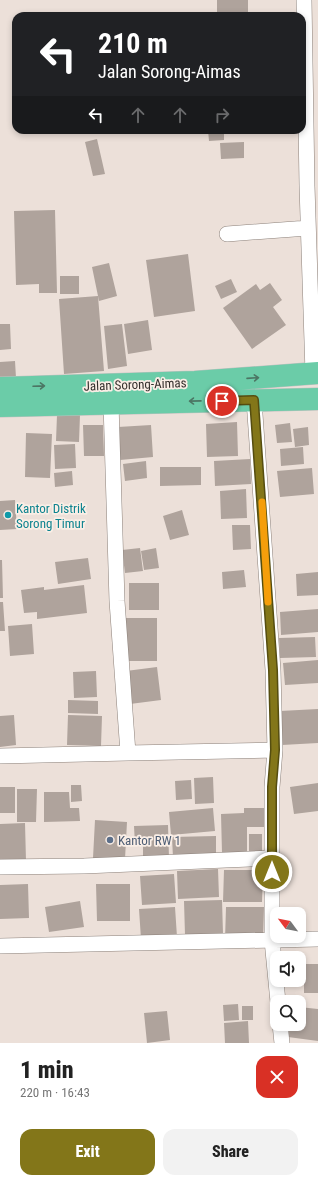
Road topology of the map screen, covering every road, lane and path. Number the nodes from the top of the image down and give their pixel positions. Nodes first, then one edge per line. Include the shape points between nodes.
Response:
1 (304, 0) edge
2 (304, 12) edge
3 (306, 114) edge
4 (308, 228) junction
5 (227, 234) dead end
6 (315, 373) edge
7 (0, 388) edge
8 (318, 399) edge
9 (254, 400) junction
10 (111, 403) junction
11 (0, 406) edge
12 (275, 750) junction
13 (128, 753) junction
14 (0, 756) edge
15 (272, 858) junction
16 (0, 867) edge
17 (272, 907) edge
18 (306, 939) edge
19 (318, 939) edge
20 (270, 940) edge
21 (272, 943) edge
22 (0, 946) edge
23 (277, 995) edge
24 (281, 1031) edge
25 (282, 1043) edge

1 - 2 street
3 - 4 street
4 - 5 street
4 - 6 street
7 -> 6 highway, Jalan Sorong-Aimas via 195,382
8 - 9 highway, Jalan Sorong-Aimas
9 -> 10 highway, Jalan Sorong-Aimas
9 - 12 street via 270,618
10 - 11 highway, Jalan Sorong-Aimas
10 - 13 street via 117,601
12 - 13 street
12 - 15 street
13 - 14 street
15 - 16 street
15 - 17 street
18 - 19 street
20 - 22 street
21 - 23 street
24 - 25 street

